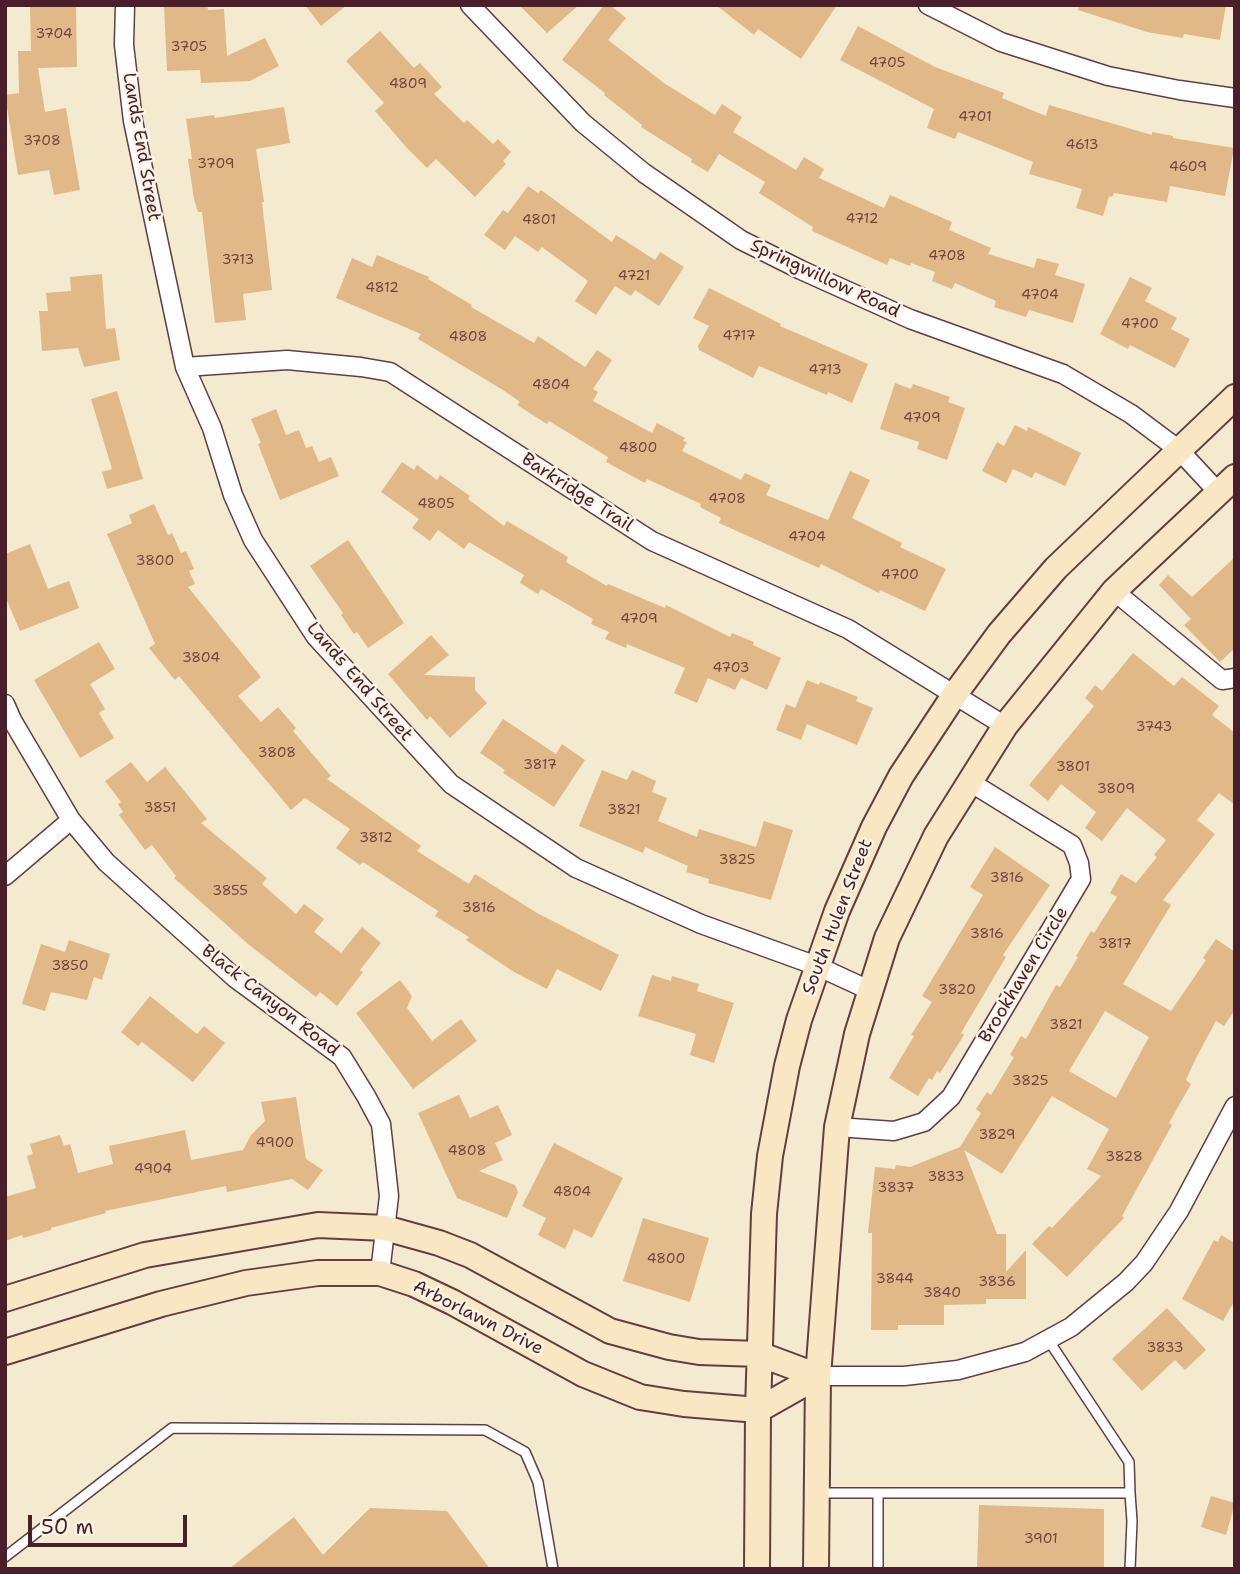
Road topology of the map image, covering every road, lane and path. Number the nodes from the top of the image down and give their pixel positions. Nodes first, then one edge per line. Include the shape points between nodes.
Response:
1 (125, 5) edge
2 (470, 5) edge
3 (928, 5) edge
4 (1235, 98) edge
5 (185, 368) junction
6 (1235, 397) edge
7 (1179, 450) junction
8 (1226, 485) edge
9 (1114, 592) junction
10 (1235, 678) edge
11 (955, 694) junction
12 (5, 704) edge
13 (1005, 726) junction
14 (970, 782) junction
15 (71, 820) junction
16 (5, 876) edge
17 (817, 966) junction
18 (869, 990) junction
19 (1235, 1106) edge
20 (836, 1127) junction
21 (385, 1228) junction
22 (380, 1273) junction
23 (5, 1299) edge
24 (1049, 1341) junction
25 (5, 1352) edge
26 (760, 1354) junction
27 (818, 1376) junction
28 (758, 1409) junction
29 (817, 1493) junction
30 (1130, 1493) junction
31 (878, 1494) junction
32 (5, 1557) edge
33 (553, 1569) edge
34 (757, 1569) edge
35 (816, 1569) edge
36 (878, 1569) edge
37 (1130, 1569) edge

1 - 5 street, Lands End Street via 124,45 134,121
2 - 7 street, Springwillow Road via 583,123 644,173 741,240 909,319 1063,374 1131,414
3 - 4 street via 1001,42 1108,76
5 - 11 street, Barkridge Trail via 287,360 390,372 652,541 848,629
5 - 17 street, Lands End Street via 253,540 316,637 451,784 576,868 701,924
6 - 7 main road, South Hulen Street
7 - 8 street, Springwillow Road
7 - 11 main road, South Hulen Street via 1056,568
8 - 9 main road
9 - 10 street via 1222,680
9 - 13 main road
11 - 13 street, Barkridge Trail
11 - 17 main road, South Hulen Street via 874,827
12 - 15 street, Black Canyon Road
13 - 14 main road
14 - 18 main road via 936,836 887,938
14 - 20 street, Brookhaven Circle via 1072,845 1081,879 951,1097 924,1122 894,1131
15 - 16 street
15 - 21 street, Black Canyon Road via 106,862 235,978 342,1057 381,1124 389,1196
17 - 18 street, Lands End Street
17 - 26 main road, South Hulen Street via 787,1066 770,1156
18 - 20 main road
19 - 24 street via 1178,1211 1144,1262 1126,1282
20 - 27 main road
21 - 22 street, Black Canyon Road
21 - 23 main road via 318,1225 145,1255
21 - 26 main road via 470,1255 610,1331 699,1352
22 - 25 main road, Arborlawn Drive via 318,1273 246,1283
22 - 28 main road, Arborlawn Drive via 452,1302 583,1374 640,1397
24 - 27 street via 958,1370 904,1377
24 - 30 lane via 1129,1462
26 - 27 main road
26 - 28 main road, South Hulen Street
27 - 28 main road
27 - 29 main road
28 - 34 main road, South Hulen Street
29 - 31 lane
29 - 35 main road
30 - 31 lane
30 - 37 lane
31 - 36 lane
32 - 33 lane via 173,1428 485,1430 525,1452 538,1482

